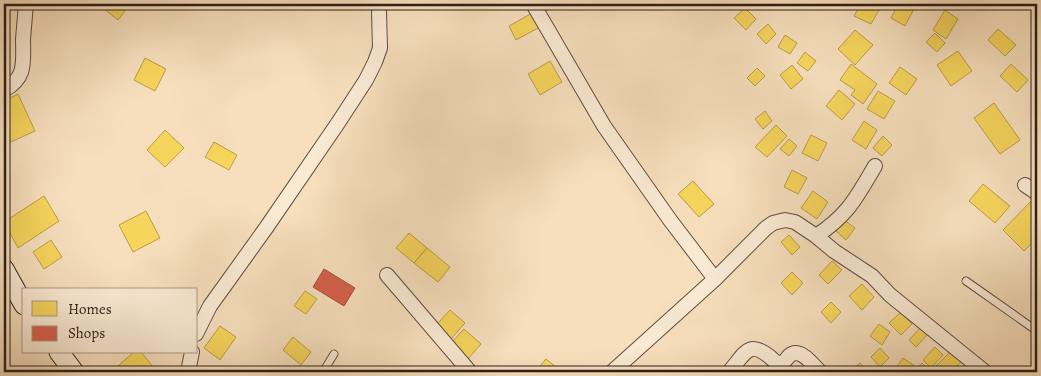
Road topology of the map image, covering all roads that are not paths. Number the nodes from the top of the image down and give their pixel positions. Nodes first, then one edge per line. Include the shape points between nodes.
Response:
1 (26, 4) edge
2 (532, 4) edge
3 (379, 12) dead end
4 (4, 90) edge
5 (875, 166) dead end
6 (1025, 184) dead end
7 (1037, 193) edge
8 (816, 236) junction
9 (4, 269) edge
10 (387, 276) dead end
11 (715, 279) junction
12 (966, 281) dead end
13 (22, 301) edge
14 (198, 330) edge
15 (1037, 330) edge
16 (60, 354) edge
17 (192, 354) edge
18 (334, 354) dead end
19 (74, 372) edge
20 (188, 372) edge
21 (323, 372) edge
22 (470, 372) edge
23 (612, 372) edge
24 (729, 372) edge
25 (820, 372) edge
26 (985, 372) edge

1 - 4 street via 24,63 13,85
2 - 11 street via 604,126
3 - 14 street via 380,48 366,80 210,306
5 - 8 street via 850,208 835,224
6 - 7 street
8 - 11 street via 795,222 773,223
8 - 26 street via 872,276 890,295
9 - 13 main road
10 - 22 street
11 - 23 street
12 - 15 lane
16 - 19 main road
17 - 20 street
18 - 21 lane
24 - 25 street via 749,349 756,348 781,363 791,354 801,354

